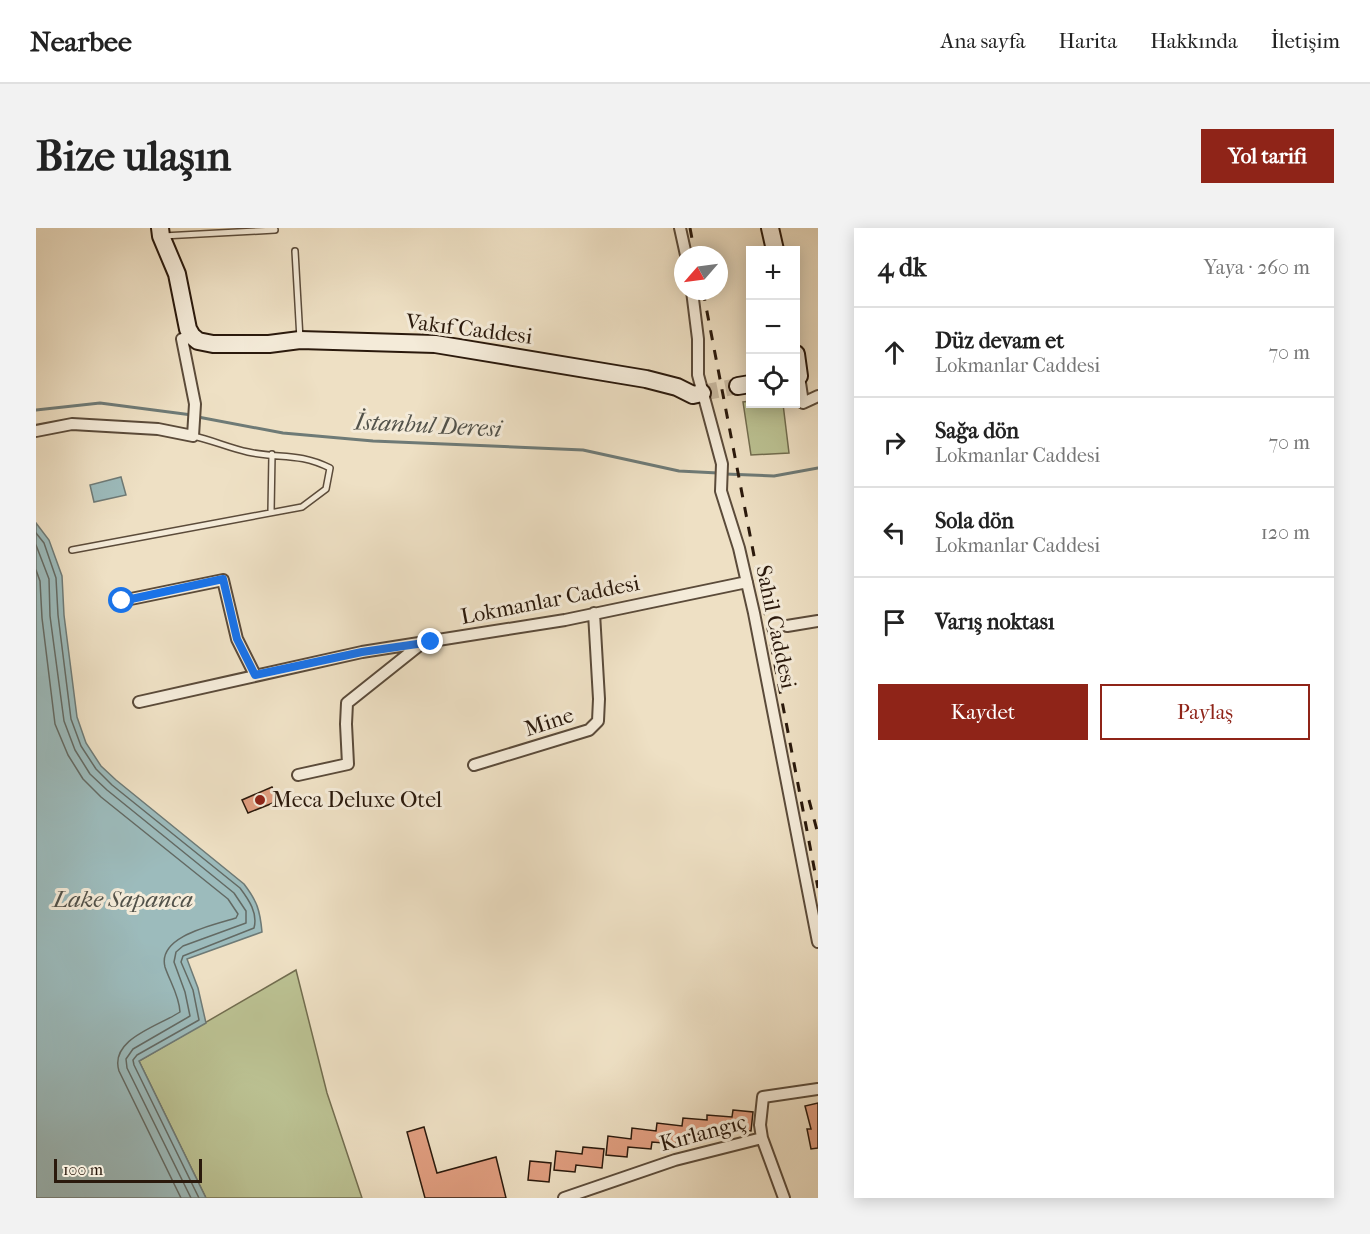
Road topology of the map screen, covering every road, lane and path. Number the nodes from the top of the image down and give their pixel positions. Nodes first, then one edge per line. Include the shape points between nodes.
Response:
1 (680, 228) edge
2 (770, 228) edge
3 (275, 230) dead end
4 (160, 232) edge
5 (684, 246) edge
6 (774, 246) edge
7 (295, 251) dead end
8 (693, 300) edge
9 (192, 336) junction
10 (300, 340) junction
11 (800, 390) edge
12 (702, 393) junction
13 (818, 396) edge
14 (36, 431) edge
15 (193, 436) junction
16 (272, 454) junction
17 (271, 512) junction
18 (72, 550) dead end
19 (747, 582) junction
20 (122, 601) dead end
21 (594, 613) junction
22 (818, 621) edge
23 (787, 626) dead end
24 (422, 643) junction
25 (255, 675) junction
26 (139, 702) dead end
27 (474, 765) dead end
28 (298, 775) dead end
29 (818, 942) edge
30 (818, 1089) edge
31 (762, 1138) junction
32 (564, 1198) edge
33 (784, 1198) edge

1 - 5 street
2 - 6 street
3 - 4 lane
4 - 9 street via 177,274
7 - 10 lane
8 - 12 street, Sahil Caddesi
9 - 10 street, Vakıf Caddesi via 213,344
9 - 15 street via 182,339 195,404
10 - 12 street, Vakıf Caddesi via 435,344 646,379 693,395
11 - 13 street via 803,403
12 - 19 street, Sahil Caddesi via 722,464 721,491
14 - 15 street via 72,424 158,429
15 - 16 lane via 248,452
16 - 17 lane
16 - 17 lane via 314,460 330,468 326,489 302,507
17 - 18 lane
19 - 21 street, Lokmanlar Caddesi
19 - 29 street, Sahil Caddesi
20 - 25 street via 223,579 237,639
21 - 24 street, Lokmanlar Caddesi
21 - 27 street, Mine via 598,721 589,730
22 - 23 street
24 - 25 street, Lokmanlar Caddesi
24 - 28 street via 347,703 348,764
25 - 26 street, Lokmanlar Caddesi
30 - 31 street, Kırlangıç via 763,1098
31 - 32 street, Kırlangıç via 675,1160
31 - 33 street

